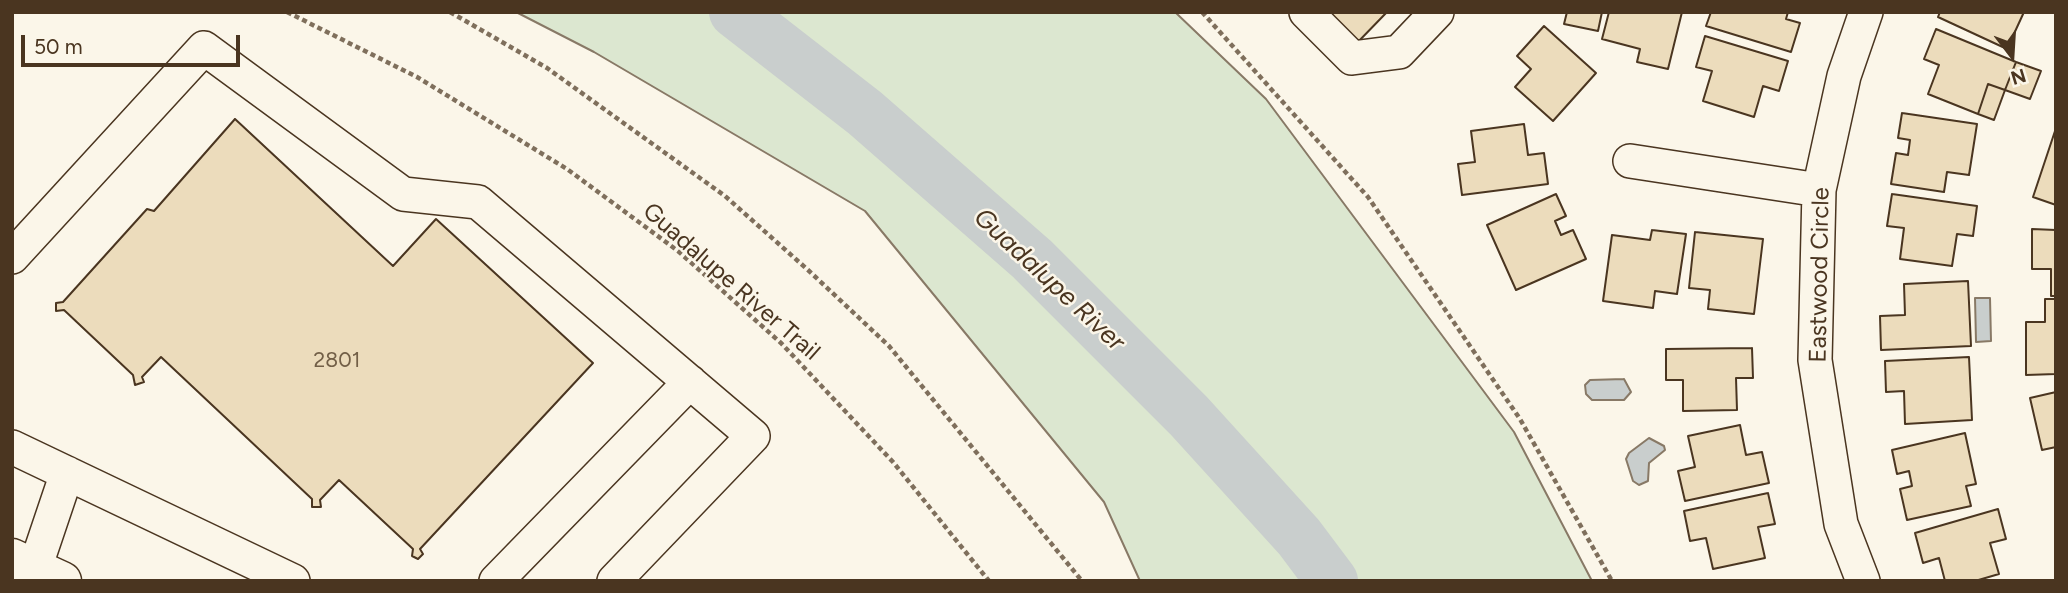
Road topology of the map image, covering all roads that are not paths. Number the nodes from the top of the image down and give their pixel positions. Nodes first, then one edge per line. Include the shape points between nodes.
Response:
1 (1306, 12) edge
2 (1437, 12) edge
3 (1866, 12) edge
4 (1630, 161) dead end
5 (1819, 190) junction
6 (12, 257) edge
7 (690, 382) junction
8 (12, 447) edge
9 (67, 474) junction
10 (35, 572) edge
11 (293, 581) edge
12 (496, 581) edge
13 (614, 581) edge
14 (1863, 581) edge

1 - 2 street via 1352,58 1399,52
3 - 5 street, Eastwood Circle via 1844,76
4 - 5 street
5 - 14 street, Eastwood Circle via 1815,360 1841,524
6 - 7 street via 204,48 403,194 478,202
7 - 12 street
7 - 13 street via 753,436
8 - 9 street
9 - 10 street
9 - 11 street

